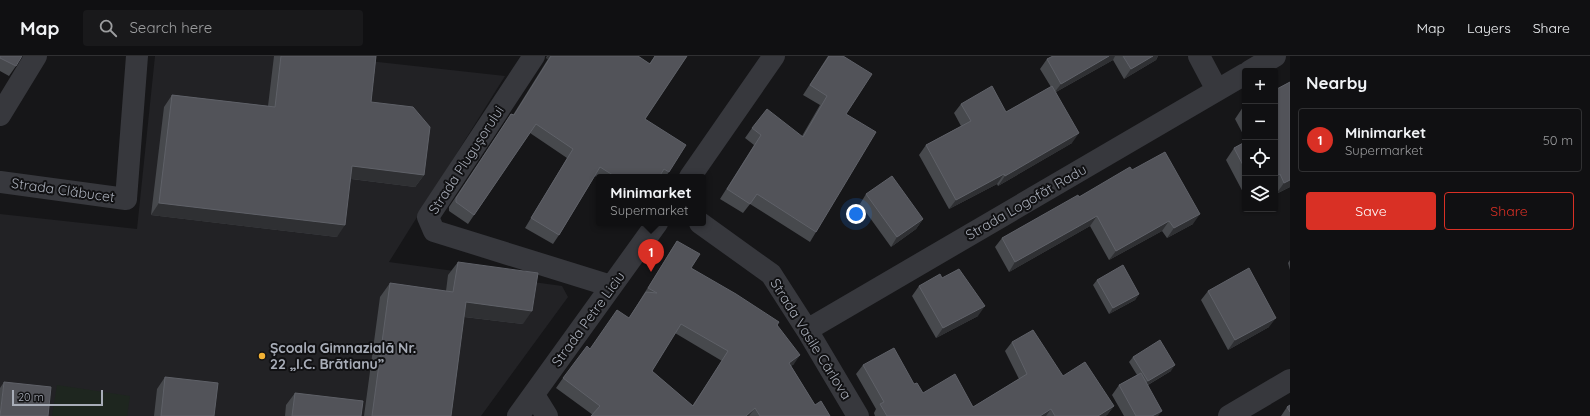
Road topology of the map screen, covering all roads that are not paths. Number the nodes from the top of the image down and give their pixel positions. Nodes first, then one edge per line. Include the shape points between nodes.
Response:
1 (36, 56) edge
2 (137, 56) edge
3 (534, 56) edge
4 (774, 56) edge
5 (1199, 56) edge
6 (1275, 56) edge
7 (1255, 68) edge
8 (1242, 76) edge
9 (1217, 90) junction
10 (0, 115) edge
11 (692, 174) edge
12 (0, 182) edge
13 (655, 226) edge
14 (704, 226) edge
15 (611, 286) junction
16 (807, 330) junction
17 (1290, 380) edge
18 (534, 395) junction
19 (518, 416) edge
20 (547, 416) edge
21 (858, 416) edge
22 (1229, 416) edge

1 - 10 street
2 - 12 street, Strada Clăbucet via 126,199
3 - 15 street, Strada Plugușorului via 428,217 434,231
4 - 11 street
5 - 9 street
6 - 7 street
8 - 9 street, Strada Logofăt Radu
9 - 16 street, Strada Logofăt Radu
13 - 15 street, Strada Petre Liciu
14 - 16 street, Strada Vasile Cârlova via 771,274
15 - 18 street, Strada Petre Liciu
16 - 21 street, Strada Vasile Cârlova
17 - 22 street
18 - 19 street, Strada Petre Liciu
18 - 20 street

